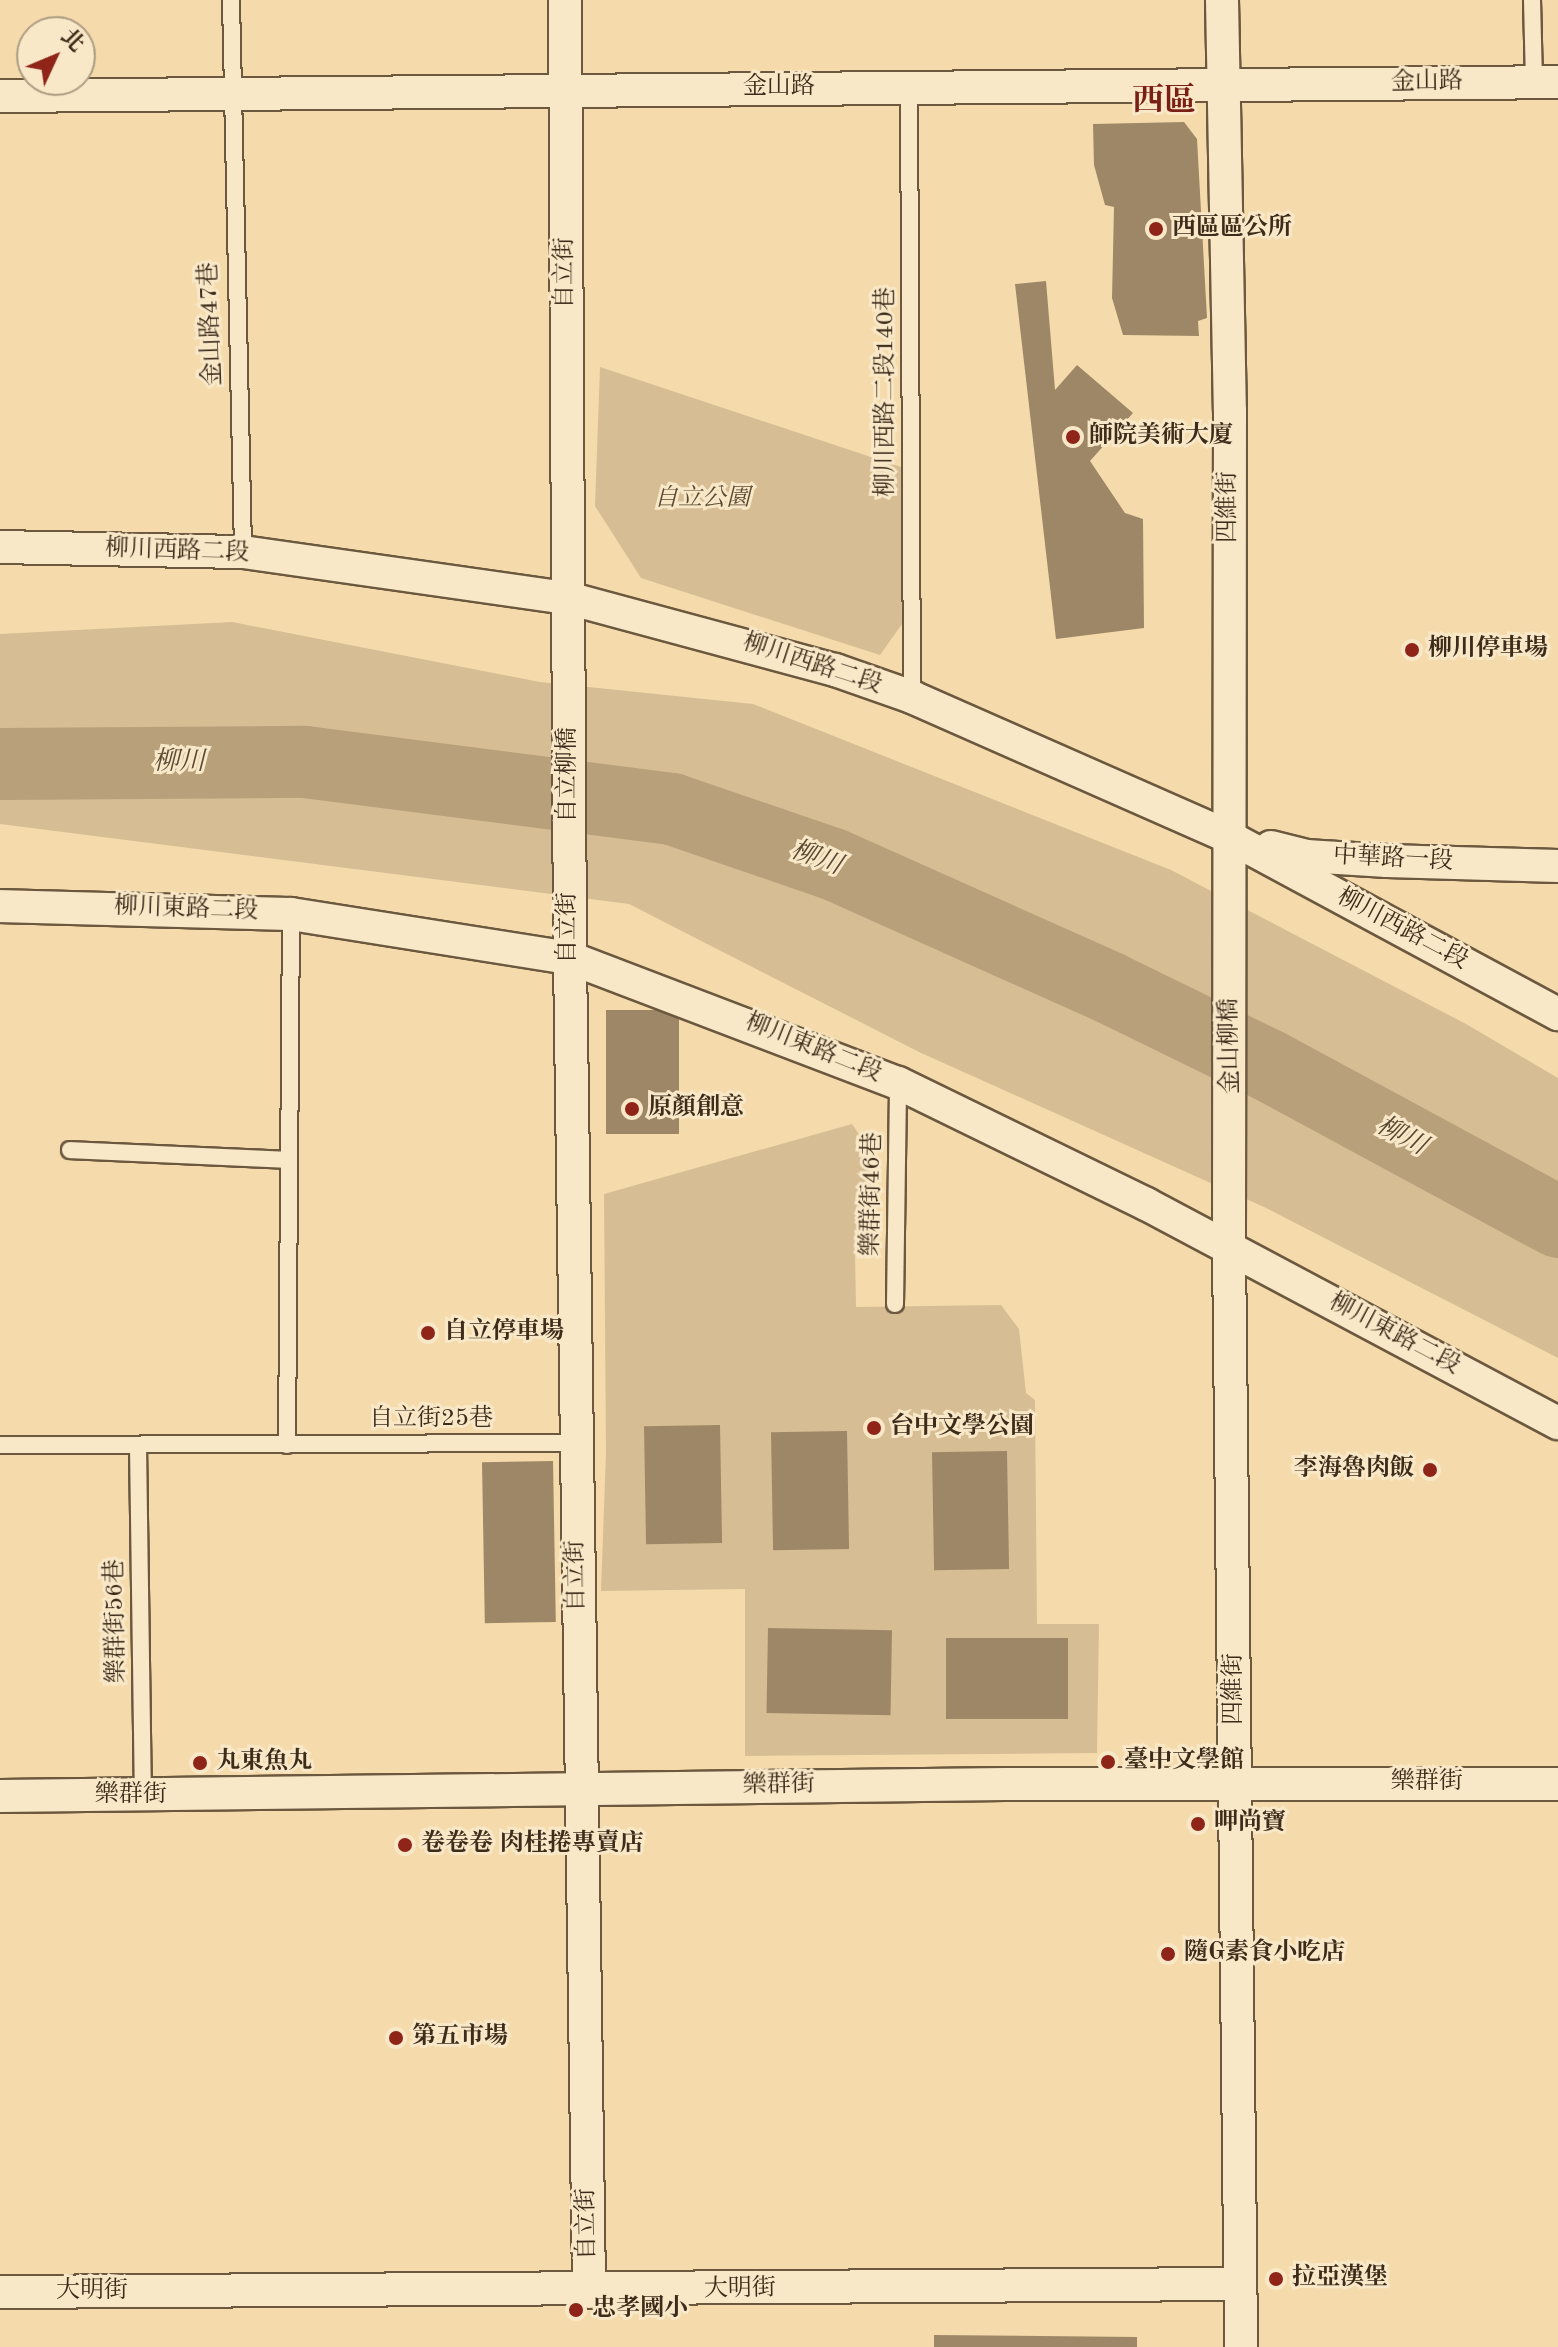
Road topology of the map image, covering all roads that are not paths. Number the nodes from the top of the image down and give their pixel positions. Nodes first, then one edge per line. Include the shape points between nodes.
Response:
1 (231, 0) edge
2 (565, 0) edge
3 (1222, 0) edge
4 (1532, 0) edge
5 (1546, 82) edge
6 (1223, 85) junction
7 (909, 87) junction
8 (565, 90) junction
9 (230, 94) junction
10 (0, 96) edge
11 (0, 547) edge
12 (243, 552) junction
13 (568, 598) junction
14 (569, 690) joint
15 (912, 697) junction
16 (1229, 837) junction
17 (569, 861) joint
18 (1558, 866) edge
19 (0, 906) edge
20 (291, 914) junction
21 (570, 958) junction
22 (1230, 966) joint
23 (1558, 1014) edge
24 (898, 1083) junction
25 (1232, 1127) joint
26 (70, 1150) dead end
27 (288, 1160) junction
28 (1229, 1248) junction
29 (895, 1304) dead end
30 (1558, 1423) edge
31 (575, 1443) junction
32 (0, 1445) edge
33 (138, 1445) junction
34 (287, 1445) junction
35 (1235, 1783) junction
36 (1558, 1784) edge
37 (581, 1789) junction
38 (0, 1796) edge
39 (143, 1796) junction
40 (1240, 2284) junction
41 (0, 2292) edge
42 (589, 2292) junction
43 (1241, 2347) edge

1 - 9 lane, 金山路47巷
2 - 8 street, 自立街
3 - 6 street, 四維街
4 - 5 lane
5 - 6 street, 金山路
6 - 7 street, 金山路
6 - 16 street, 四維街
7 - 8 street, 金山路
7 - 15 lane, 柳川西路二段140巷
8 - 9 street, 金山路
8 - 13 street, 自立街
9 - 10 street, 金山路
9 - 12 lane, 金山路47巷
11 - 12 street, 柳川西路二段
12 - 13 street, 柳川西路二段
13 - 14 street, 自立街
13 - 15 street, 柳川西路二段 via 707,632
14 - 17 street, 自立柳橋
15 - 16 street, 柳川西路二段
16 - 18 street, 中華路一段 via 1306,856
16 - 22 street, 四維街
16 - 23 street, 柳川西路二段
17 - 21 street, 自立街
19 - 20 street, 柳川東路二段
20 - 21 street, 柳川東路二段
20 - 27 lane
21 - 24 street, 柳川東路二段
21 - 31 street, 自立街
22 - 25 street, 金山柳橋
24 - 28 street, 柳川東路二段
24 - 29 lane, 樂群街46巷
25 - 28 street, 四維街
26 - 27 lane
27 - 34 lane
28 - 30 street, 柳川東路二段
28 - 35 street, 四維街
31 - 34 lane, 自立街25巷
31 - 37 street, 自立街
32 - 33 lane, 自立街25巷
33 - 34 lane, 自立街25巷
33 - 39 lane, 樂群街56巷
35 - 36 street, 樂群街
35 - 37 street, 樂群街
35 - 40 street, 四維街
37 - 39 street, 樂群街
37 - 42 street, 自立街
38 - 39 street, 樂群街
40 - 42 street, 大明街
40 - 43 street, 四維街
41 - 42 street, 大明街

